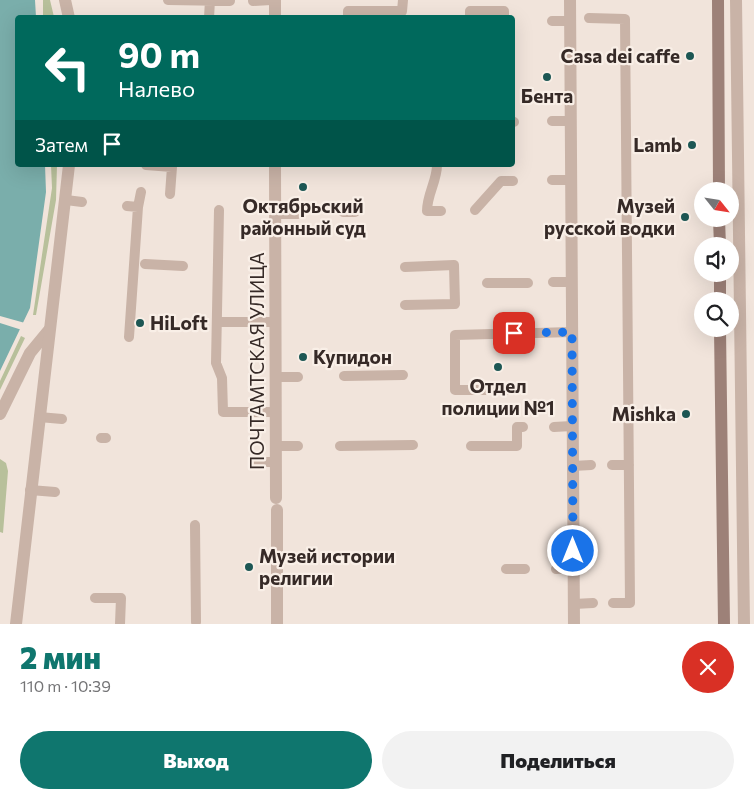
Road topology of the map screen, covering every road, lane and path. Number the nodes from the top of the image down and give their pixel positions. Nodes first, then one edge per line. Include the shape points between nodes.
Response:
1 (65, 0) edge
2 (168, 0) edge
3 (210, 0) edge
4 (230, 0) edge
5 (271, 0) edge
6 (275, 0) edge
7 (403, 0) edge
8 (570, 0) edge
9 (718, 0) edge
10 (736, 0) edge
11 (253, 1) edge
12 (68, 15) edge
13 (209, 15) edge
14 (275, 15) edge
15 (348, 15) edge
16 (470, 15) edge
17 (504, 15) edge
18 (570, 19) junction
19 (552, 21) dead end
20 (552, 121) dead end
21 (570, 121) junction
22 (69, 167) edge
23 (276, 167) edge
24 (437, 167) edge
25 (144, 168) edge
26 (552, 180) dead end
27 (571, 180) junction
28 (513, 181) dead end
29 (719, 182) edge
30 (141, 192) dead end
31 (170, 194) dead end
32 (66, 200) junction
33 (82, 202) dead end
34 (219, 210) dead end
35 (475, 210) dead end
36 (440, 211) dead end
37 (343, 212) dead end
38 (356, 212) dead end
39 (276, 214) junction
40 (298, 214) dead end
41 (140, 263) junction
42 (183, 266) dead end
43 (405, 267) dead end
44 (553, 282) dead end
45 (571, 282) junction
46 (487, 283) dead end
47 (528, 283) dead end
48 (405, 305) dead end
49 (217, 322) junction
50 (276, 322) junction
51 (49, 330) junction
52 (572, 332) junction
53 (129, 337) dead end
54 (720, 337) edge
55 (403, 374) dead end
56 (344, 376) dead end
57 (276, 377) junction
58 (298, 377) dead end
59 (513, 390) dead end
60 (276, 412) junction
61 (0, 414) edge
62 (39, 417) junction
63 (62, 419) dead end
64 (554, 426) dead end
65 (572, 426) junction
66 (523, 427) dead end
67 (413, 445) dead end
68 (276, 446) junction
69 (298, 446) dead end
70 (340, 446) dead end
71 (471, 446) dead end
72 (254, 462) dead end
73 (276, 462) junction
74 (591, 465) dead end
75 (612, 465) dead end
76 (629, 465) junction
77 (573, 466) junction
78 (30, 490) junction
79 (55, 492) dead end
80 (195, 526) dead end
81 (573, 568) junction
82 (506, 569) dead end
83 (525, 569) dead end
84 (556, 569) dead end
85 (95, 598) dead end
86 (613, 603) dead end
87 (574, 604) junction
88 (593, 604) dead end
89 (196, 622) dead end
90 (16, 624) edge
91 (120, 624) edge
92 (277, 624) edge
93 (574, 624) edge
94 (724, 624) edge
95 (744, 624) edge

1 - 12 street
2 - 3 lane
3 - 4 lane
3 - 13 lane
5 - 11 lane
6 - 14 street
7 - 15 lane via 402,12 348,11
8 - 18 street
9 - 29 main road
10 - 95 street
16 - 17 lane via 470,11 504,11
18 - 19 lane
18 - 21 street
18 - 76 lane via 625,18
20 - 21 lane
21 - 27 street
22 - 32 street
23 - 39 street, ПОЧТАМТСКАЯ УЛИЦА
24 - 36 lane via 427,199 427,211
25 - 31 lane via 172,167
26 - 27 lane
27 - 45 street
28 - 35 lane via 501,181
30 - 41 lane via 132,206
32 - 33 lane
32 - 51 street
34 - 49 lane
37 - 38 lane
39 - 40 lane
39 - 50 street, ПОЧТАМТСКАЯ УЛИЦА
41 - 42 lane
41 - 53 lane
43 - 48 lane via 454,265 460,284 455,304
44 - 45 lane
45 - 52 street
46 - 47 lane
49 - 50 lane
49 - 60 lane via 216,363 222,378 223,412
50 - 57 street, ПОЧТАМТСКАЯ УЛИЦА
51 - 61 street via 30,353
51 - 62 street
52 - 59 lane via 455,335 455,390
52 - 65 street
54 - 94 main road
55 - 56 lane
57 - 58 lane
57 - 60 street, ПОЧТАМТСКАЯ УЛИЦА
60 - 68 street, ПОЧТАМТСКАЯ УЛИЦА
62 - 63 lane
62 - 78 street
64 - 65 lane
65 - 77 street
66 - 71 lane via 517,427 517,446
67 - 70 lane
68 - 69 lane
68 - 73 street, ПОЧТАМТСКАЯ УЛИЦА
72 - 73 lane
73 - 92 street, ПОЧТАМТСКАЯ УЛИЦА
74 - 77 lane
75 - 76 lane
76 - 86 lane via 630,603
77 - 81 street
78 - 79 lane
78 - 90 street
80 - 89 lane
81 - 84 lane
81 - 87 street
82 - 83 lane
85 - 91 lane via 121,598
87 - 88 lane
87 - 93 street

